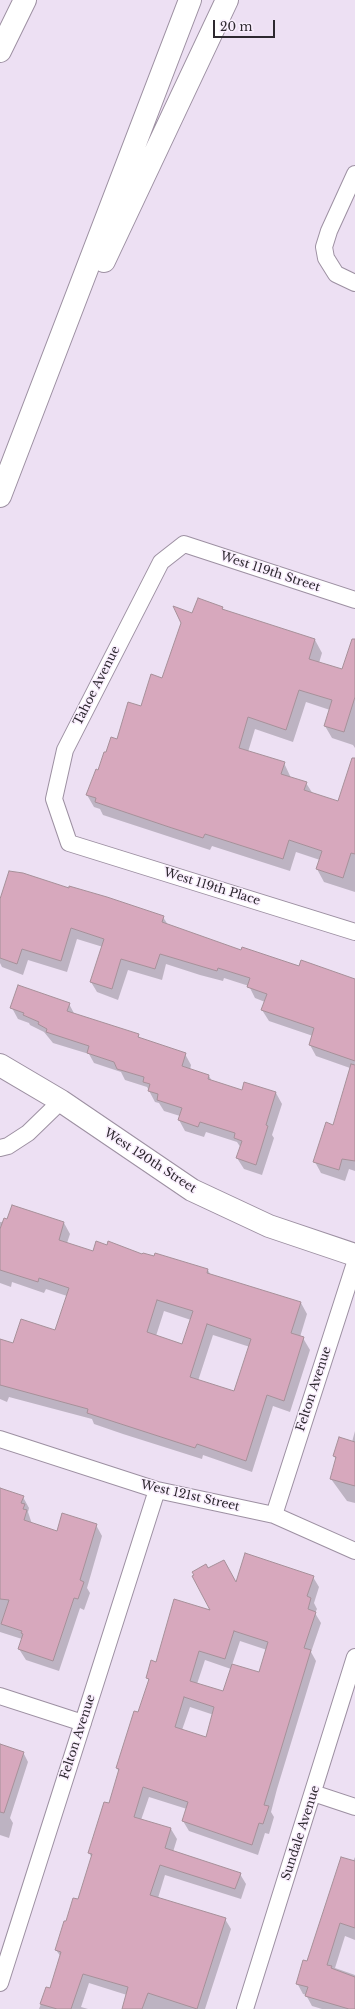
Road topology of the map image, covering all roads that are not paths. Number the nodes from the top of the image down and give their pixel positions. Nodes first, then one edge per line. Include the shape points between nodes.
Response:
1 (25, 0) edge
2 (190, 0) edge
3 (227, 0) edge
4 (0, 52) edge
5 (355, 174) edge
6 (355, 283) edge
7 (33, 412) junction
8 (0, 496) edge
9 (184, 544) joint
10 (355, 600) edge
11 (70, 843) joint
12 (355, 932) edge
13 (0, 1065) edge
14 (61, 1101) junction
15 (0, 1148) edge
16 (355, 1255) edge
17 (355, 1263) edge
18 (0, 1439) edge
19 (157, 1490) junction
20 (274, 1515) junction
21 (355, 1551) edge
22 (355, 1657) edge
23 (0, 1696) edge
24 (83, 1723) junction
25 (313, 1793) junction
26 (355, 1807) edge
27 (6, 1947) edge
28 (0, 1983) edge
29 (245, 2009) edge

1 - 4 main road
2 - 7 main road
3 - 7 main road
5 - 6 street via 324,247 326,258 336,274
7 - 8 main road
9 - 10 street, West 119th Street
9 - 11 street, Tahoe Avenue via 161,562 65,750 54,799
11 - 12 street, West 119th Place
13 - 14 main road, West 120th Street
14 - 15 street via 28,1133 8,1146
14 - 16 main road, West 120th Street via 192,1190 269,1226
17 - 20 street, Felton Avenue
18 - 19 street, West 121st Street
19 - 20 street, West 121st Street
19 - 24 street, Felton Avenue
20 - 21 street, West 121st Street
22 - 25 street, Sundale Avenue
23 - 24 street
24 - 27 street, Felton Avenue
25 - 26 street
25 - 29 street, Sundale Avenue
27 - 28 street, Felton Avenue

